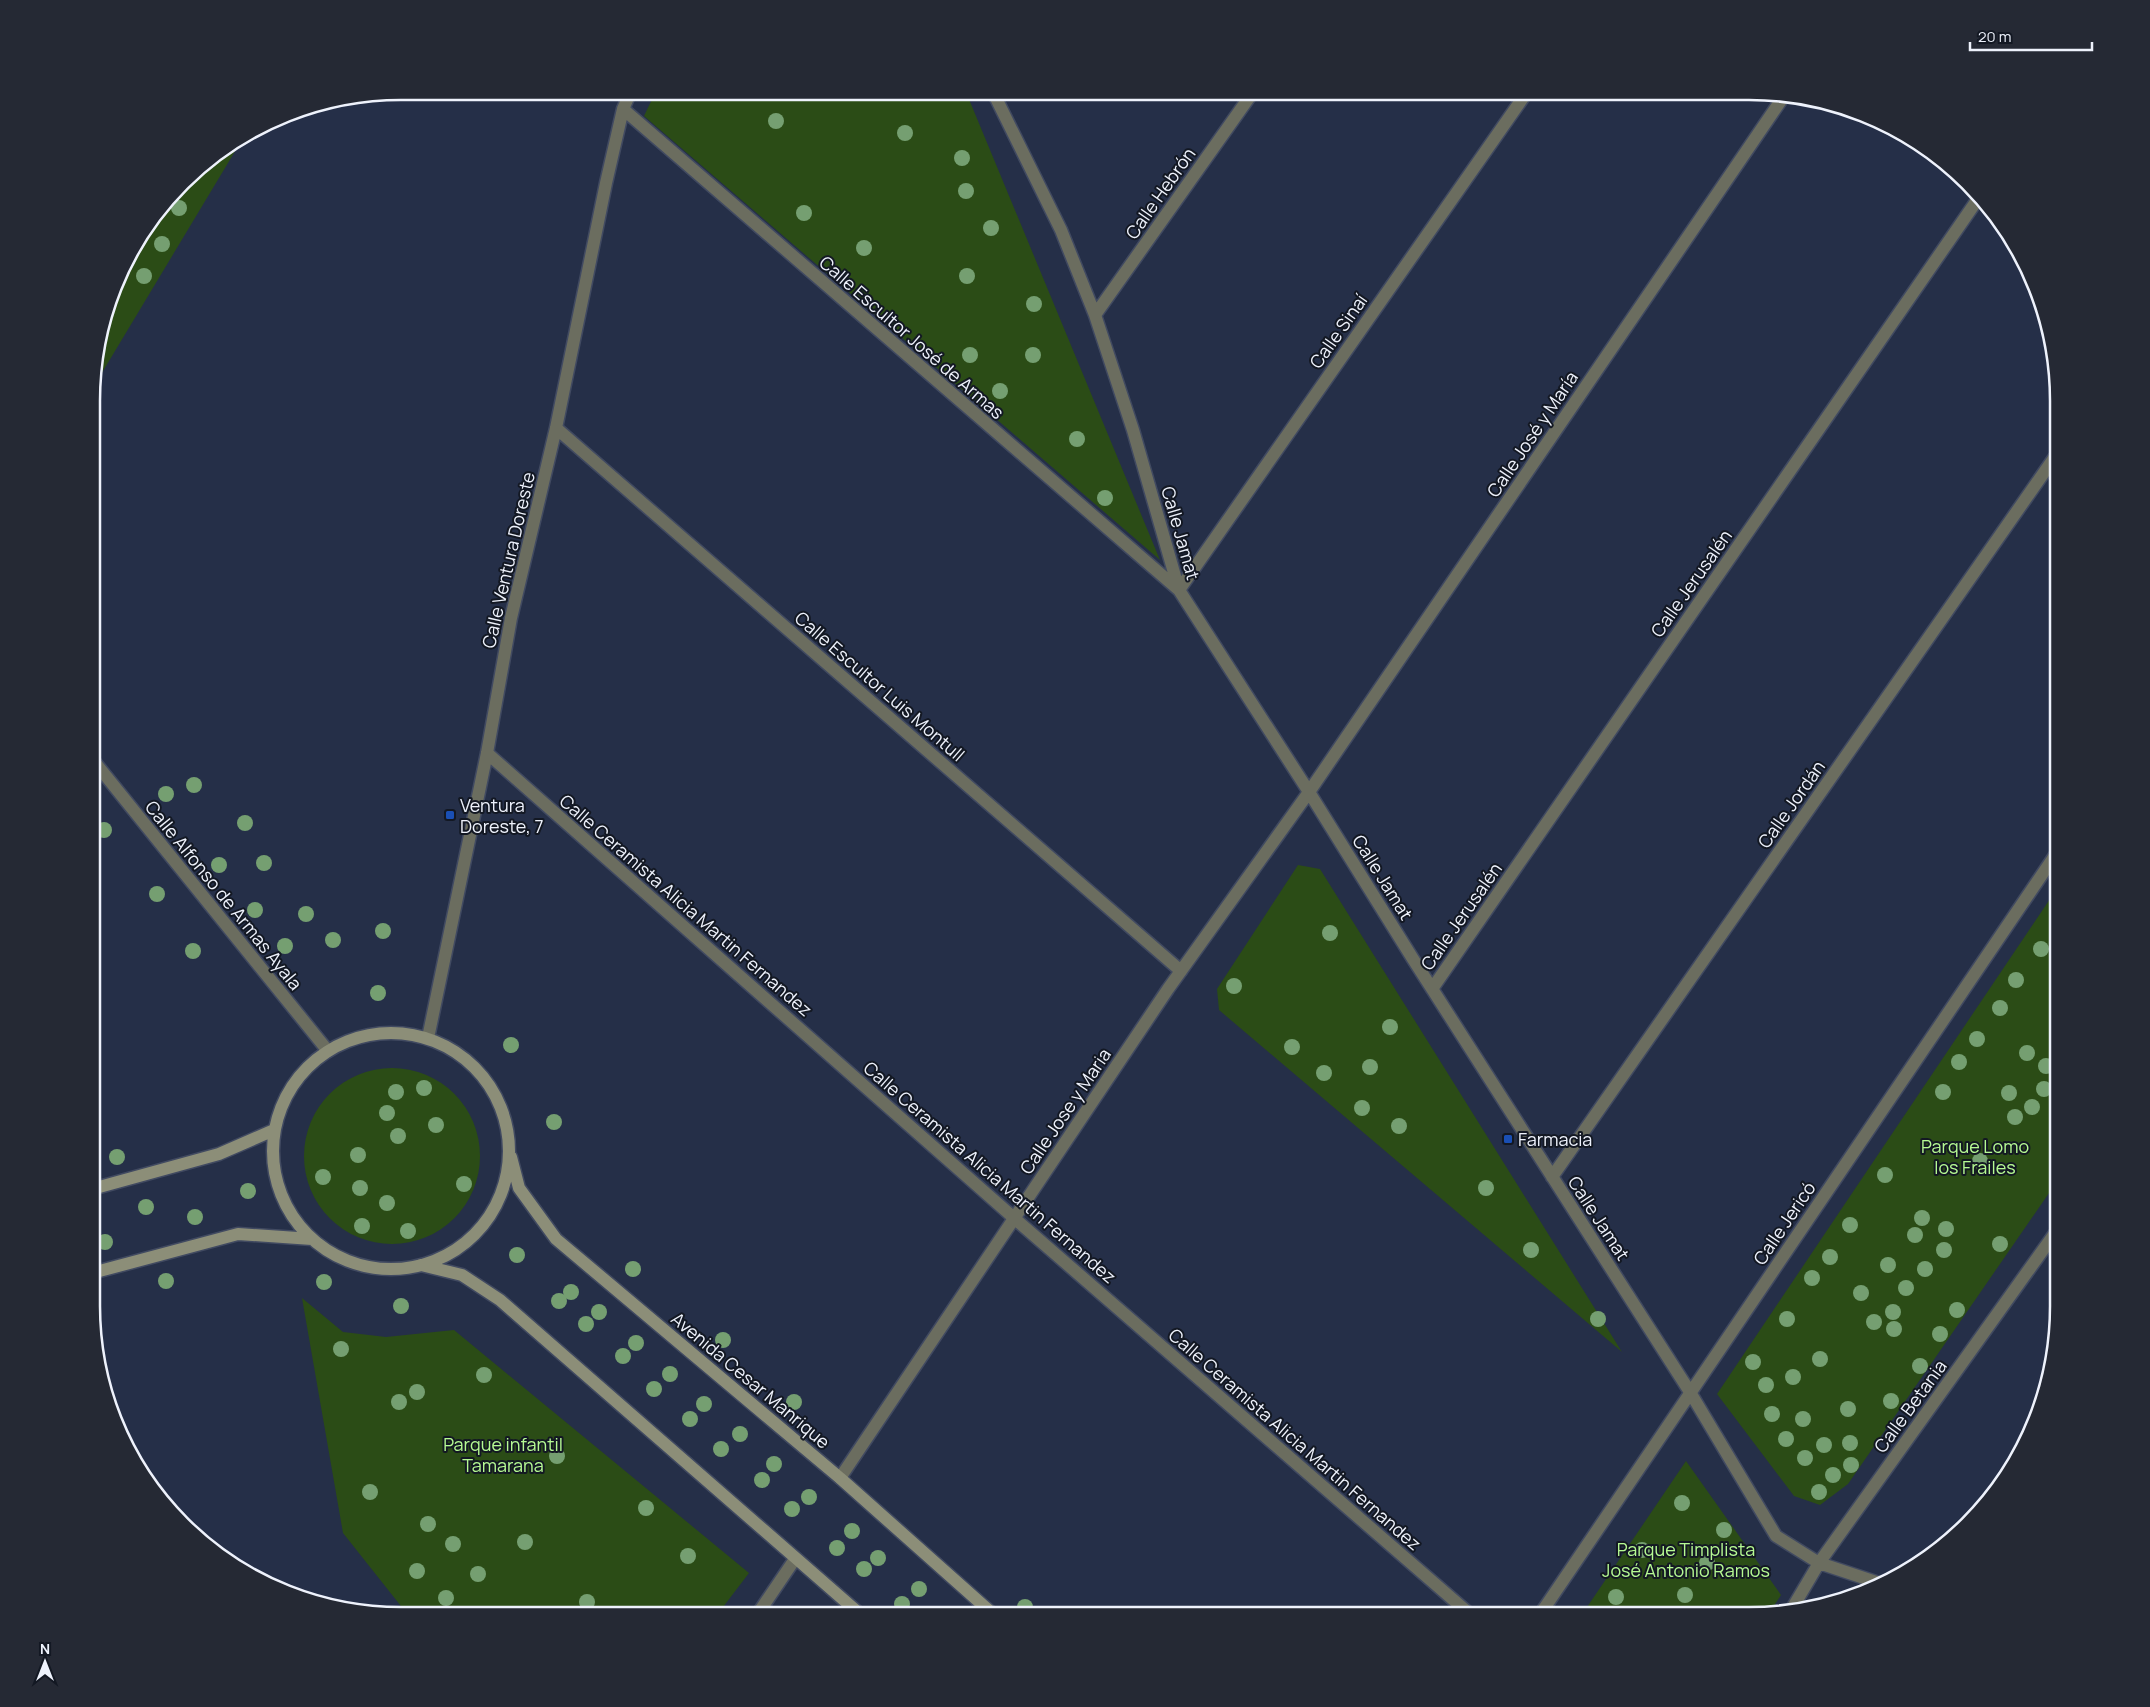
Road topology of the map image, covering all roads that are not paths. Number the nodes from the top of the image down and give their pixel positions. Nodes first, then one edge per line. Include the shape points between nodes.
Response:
1 (626, 100) edge
2 (997, 100) edge
3 (1247, 100) edge
4 (1521, 100) edge
5 (1780, 102) edge
6 (622, 109) junction
7 (1975, 203) edge
8 (1095, 315) junction
9 (556, 428) junction
10 (2050, 464) edge
11 (1179, 590) junction
12 (486, 753) junction
13 (100, 769) edge
14 (1309, 792) junction
15 (2050, 863) edge
16 (1181, 971) junction
17 (1432, 989) junction
18 (428, 1038) junction
19 (328, 1051) junction
20 (274, 1130) junction
21 (510, 1154) junction
22 (1552, 1178) junction
23 (100, 1187) edge
24 (1014, 1218) junction
25 (312, 1239) junction
26 (2050, 1239) edge
27 (421, 1265) junction
28 (100, 1271) edge
29 (1690, 1392) junction
30 (840, 1478) junction
31 (795, 1559) junction
32 (1820, 1563) junction
33 (1872, 1581) edge
34 (1796, 1603) edge
35 (762, 1607) edge
36 (852, 1607) edge
37 (985, 1607) edge
38 (1462, 1607) edge
39 (1545, 1607) edge

1 - 6 street, Calle Ventura Doreste
2 - 8 street, Calle Jamat via 1061,230
3 - 8 street, Calle Hebrón
4 - 11 street, Calle Sinaí
5 - 14 street, Calle José y María
6 - 9 street, Calle Ventura Doreste
6 - 11 street, Calle Escultor José de Armas
7 - 17 street, Calle Jerusalén
8 - 11 street, Calle Jamat via 1133,430
9 - 12 street, Calle Ventura Doreste via 511,618
9 - 16 street, Calle Escultor Luis Montull
10 - 22 street, Calle Jordán
11 - 14 street, Calle Jamat
12 - 18 street, Calle Ventura Doreste
12 - 24 street, Calle Ceramista Alicia Martin Fernandez
13 - 19 street, Calle Alfonso de Armas Ayala
14 - 16 street, Calle Jose y Maria
14 - 17 street, Calle Jamat
15 - 29 street, Calle Jericó
16 - 24 street, Calle Jose y Maria
17 - 22 street, Calle Jamat
18 - 19 street via 394,1032 360,1037
18 - 21 street via 462,1056 489,1083 505,1117
19 - 20 street via 303,1072 285,1099
20 - 23 street via 219,1154
20 - 25 street via 274,1169 287,1208
21 - 27 street via 503,1192 484,1224 456,1250
21 - 30 street, Avenida Cesar Manrique via 519,1188 556,1240
22 - 29 street, Calle Jamat
24 - 30 street, Calle Jose y Maria
24 - 38 street, Calle Ceramista Alicia Martin Fernandez
25 - 27 street via 344,1259 382,1269
25 - 28 street via 238,1234
26 - 32 street, Calle Betania
27 - 31 street via 462,1275 500,1300
29 - 32 street, Calle Jamat via 1776,1536
29 - 39 street, Calle Jericó
30 - 37 street, Avenida Cesar Manrique
31 - 35 street
31 - 36 street
32 - 33 street, Calle Jamat
32 - 34 street, Calle Betania

